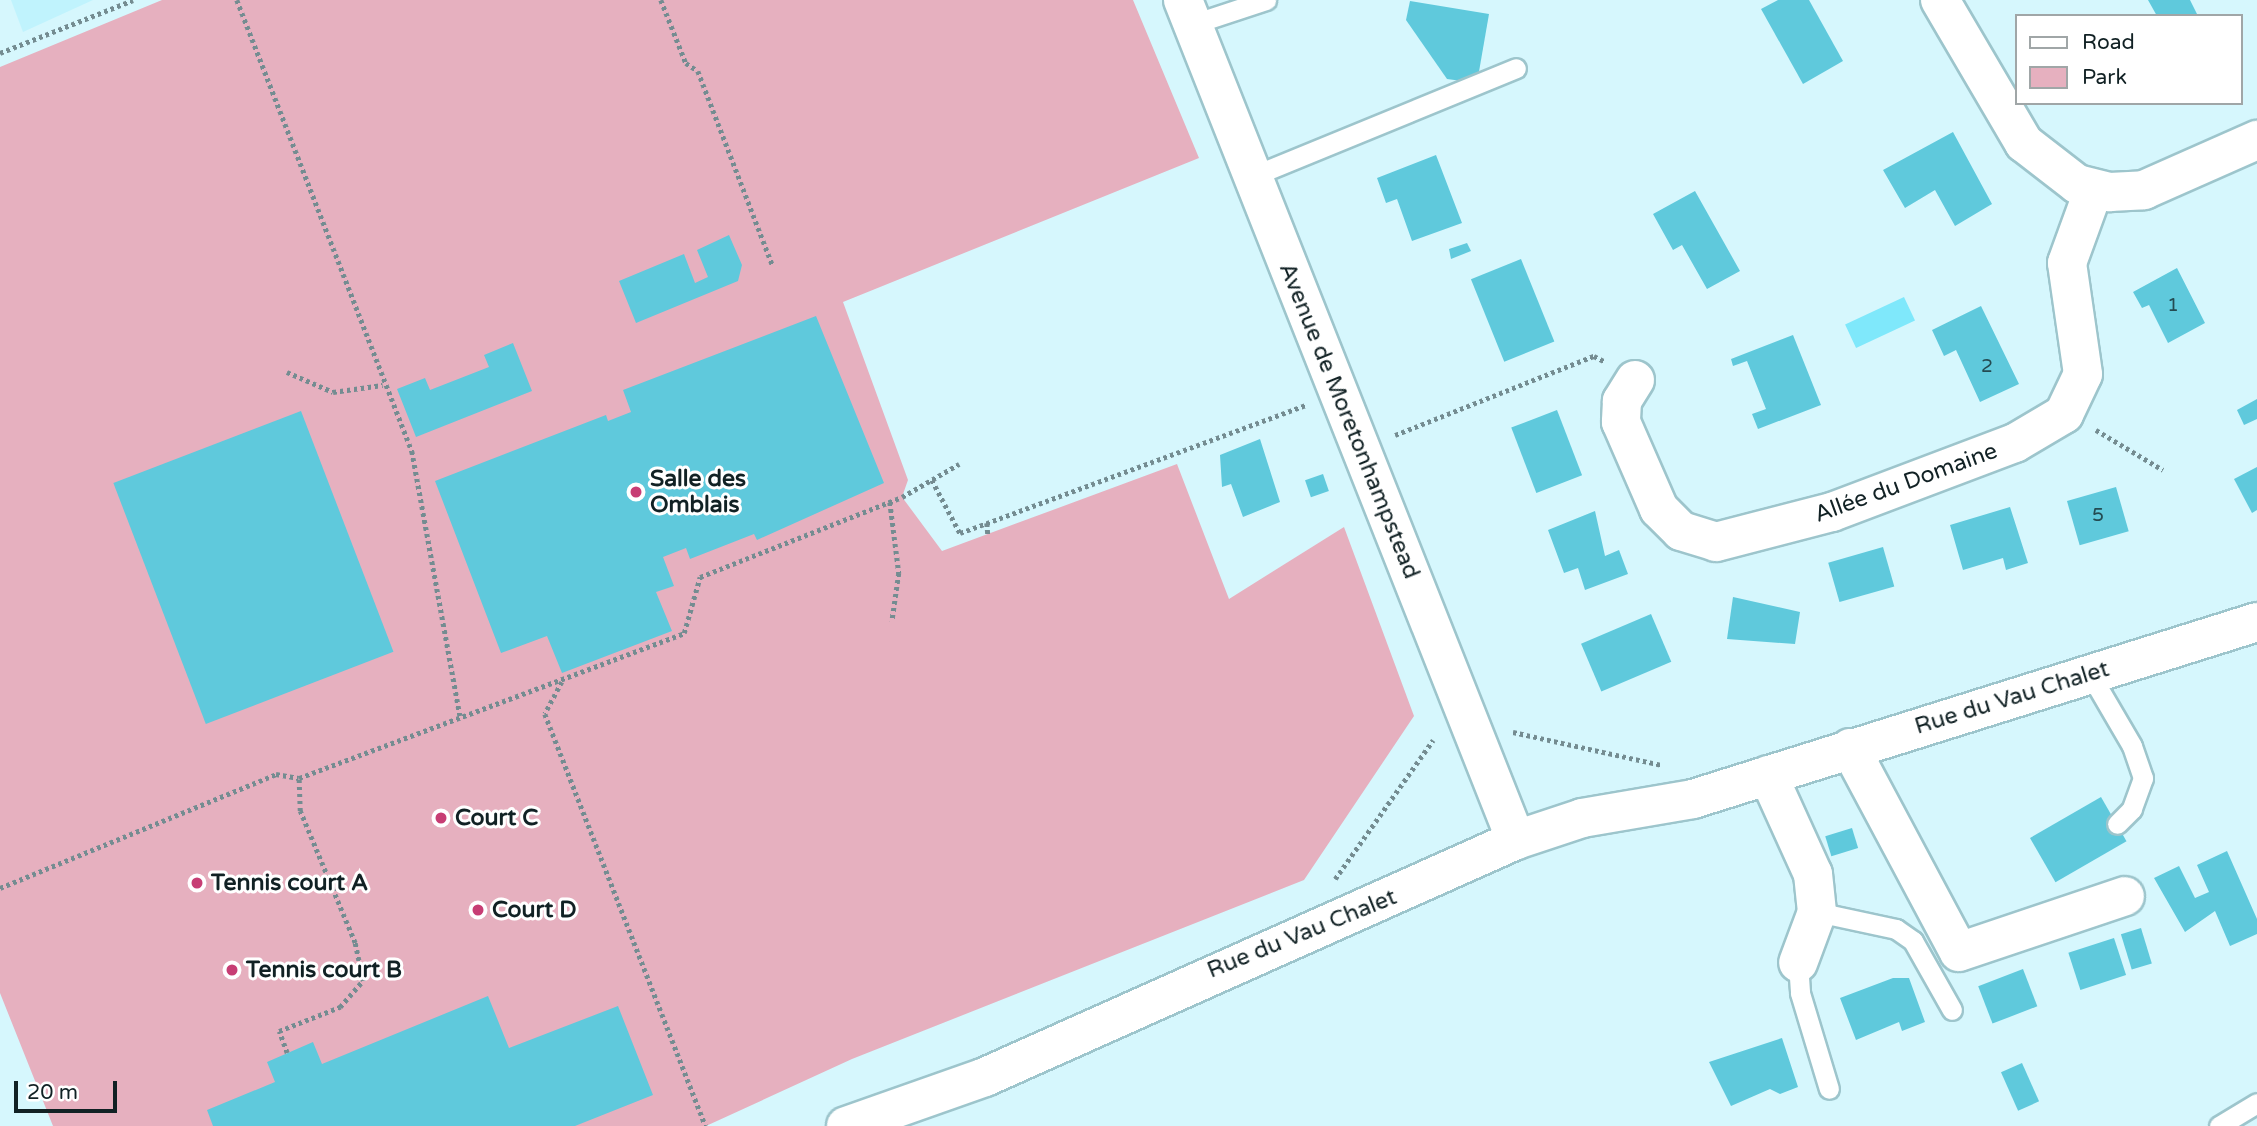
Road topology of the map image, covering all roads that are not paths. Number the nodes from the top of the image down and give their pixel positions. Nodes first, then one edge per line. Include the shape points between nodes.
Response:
1 (1266, 0) edge
2 (1940, 0) edge
3 (1188, 12) edge
4 (1516, 68) dead end
5 (2257, 140) edge
6 (1253, 176) junction
7 (2094, 189) junction
8 (1635, 380) road end
9 (2257, 622) edge
10 (2090, 674) junction
11 (1850, 748) junction
12 (1768, 775) junction
13 (2117, 824) dead end
14 (1516, 841) junction
15 (2125, 896) dead end
16 (1817, 912) junction
17 (1798, 963) joint
18 (1952, 1010) dead end
19 (1829, 1089) dead end
20 (2257, 1103) edge
21 (846, 1126) edge
22 (2219, 1126) edge

1 - 3 lane
2 - 7 street via 2024,143 2050,169
3 - 6 street, Avenue de Moretonhampstead
4 - 6 lane
5 - 7 street via 2160,186 2123,193
6 - 14 street, Avenue de Moretonhampstead
7 - 8 street, Allée du Domaine via 2067,263 2083,374 2064,414 1950,470 1758,536 1716,542 1681,531 1659,509 1620,422
9 - 10 street, Rue du Vau Chalet
10 - 11 street, Rue du Vau Chalet
10 - 13 lane via 2143,778 2132,809
11 - 12 street, Rue du Vau Chalet
11 - 15 street via 1959,952
12 - 14 street, Rue du Vau Chalet via 1693,799 1582,818
12 - 16 street via 1813,874
14 - 21 street, Rue du Vau Chalet via 985,1077
16 - 17 street
16 - 18 lane via 1905,935
17 - 19 lane via 1800,993
20 - 22 lane

